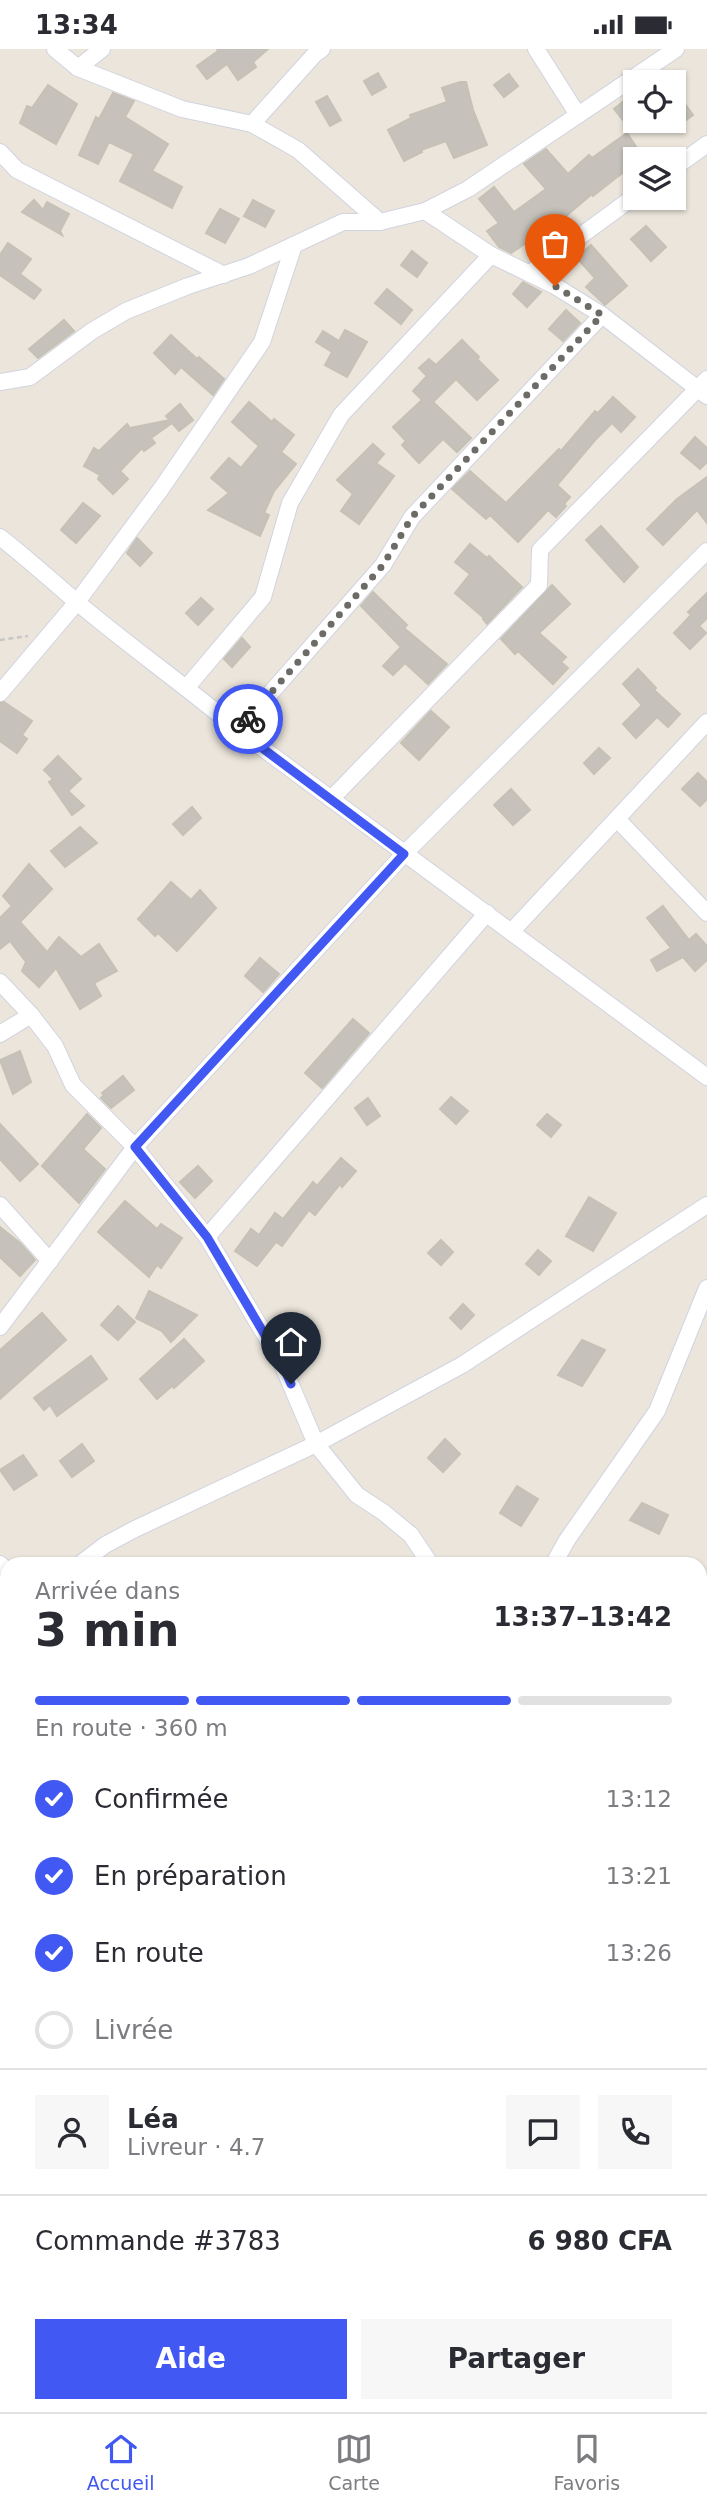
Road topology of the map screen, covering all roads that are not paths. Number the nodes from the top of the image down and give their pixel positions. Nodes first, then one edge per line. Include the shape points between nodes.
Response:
1 (55, 49) edge
2 (102, 49) edge
3 (322, 49) edge
4 (536, 49) edge
5 (676, 49) edge
6 (78, 68) junction
7 (578, 115) junction
8 (252, 124) junction
9 (707, 144) edge
10 (0, 152) edge
11 (686, 159) edge
12 (623, 205) edge
13 (425, 211) junction
14 (380, 222) junction
15 (294, 245) junction
16 (491, 255) junction
17 (530, 273) junction
18 (224, 275) junction
19 (602, 315) junction
20 (0, 382) edge
21 (704, 388) edge
22 (0, 537) edge
23 (707, 551) edge
24 (77, 602) junction
25 (187, 687) junction
26 (0, 693) edge
27 (707, 722) edge
28 (238, 730) junction
29 (331, 799) junction
30 (617, 819) junction
31 (404, 854) junction
32 (487, 913) junction
33 (707, 913) edge
34 (512, 932) junction
35 (0, 982) edge
36 (32, 1015) junction
37 (0, 1034) edge
38 (707, 1077) edge
39 (135, 1147) junction
40 (0, 1205) edge
41 (707, 1205) edge
42 (207, 1237) junction
43 (50, 1261) junction
44 (707, 1288) edge
45 (0, 1327) edge
46 (316, 1444) junction
47 (89, 1557) edge
48 (425, 1557) edge
49 (557, 1557) edge

1 - 6 street
2 - 6 street
3 - 8 street
4 - 7 street
5 - 7 street
6 - 8 street via 182,109
7 - 13 street via 468,189
8 - 14 street via 298,151
9 - 11 street
10 - 18 street via 17,170
12 - 17 street
13 - 14 street
13 - 16 street
14 - 15 street via 343,222
15 - 18 street
15 - 24 street via 262,342
16 - 17 street
16 - 25 street via 341,415 290,503 263,597
17 - 19 street
18 - 20 street via 126,311 30,377
19 - 21 street
19 - 28 street via 412,517 383,565
21 - 29 street via 540,550 539,586
22 - 24 street
23 - 31 street
24 - 25 street
24 - 26 street
25 - 28 street
27 - 30 street
28 - 29 street
29 - 31 street
30 - 33 street
30 - 34 street
31 - 32 street
31 - 39 street
32 - 34 street
32 - 42 street
34 - 38 street
35 - 36 street
36 - 37 street
36 - 39 street via 55,1046 73,1085
39 - 42 street
39 - 43 street
40 - 43 street
41 - 46 street via 462,1365
42 - 46 street via 282,1364
43 - 45 street
44 - 49 street via 657,1411
46 - 47 street via 135,1529
46 - 48 street via 357,1495 406,1530

